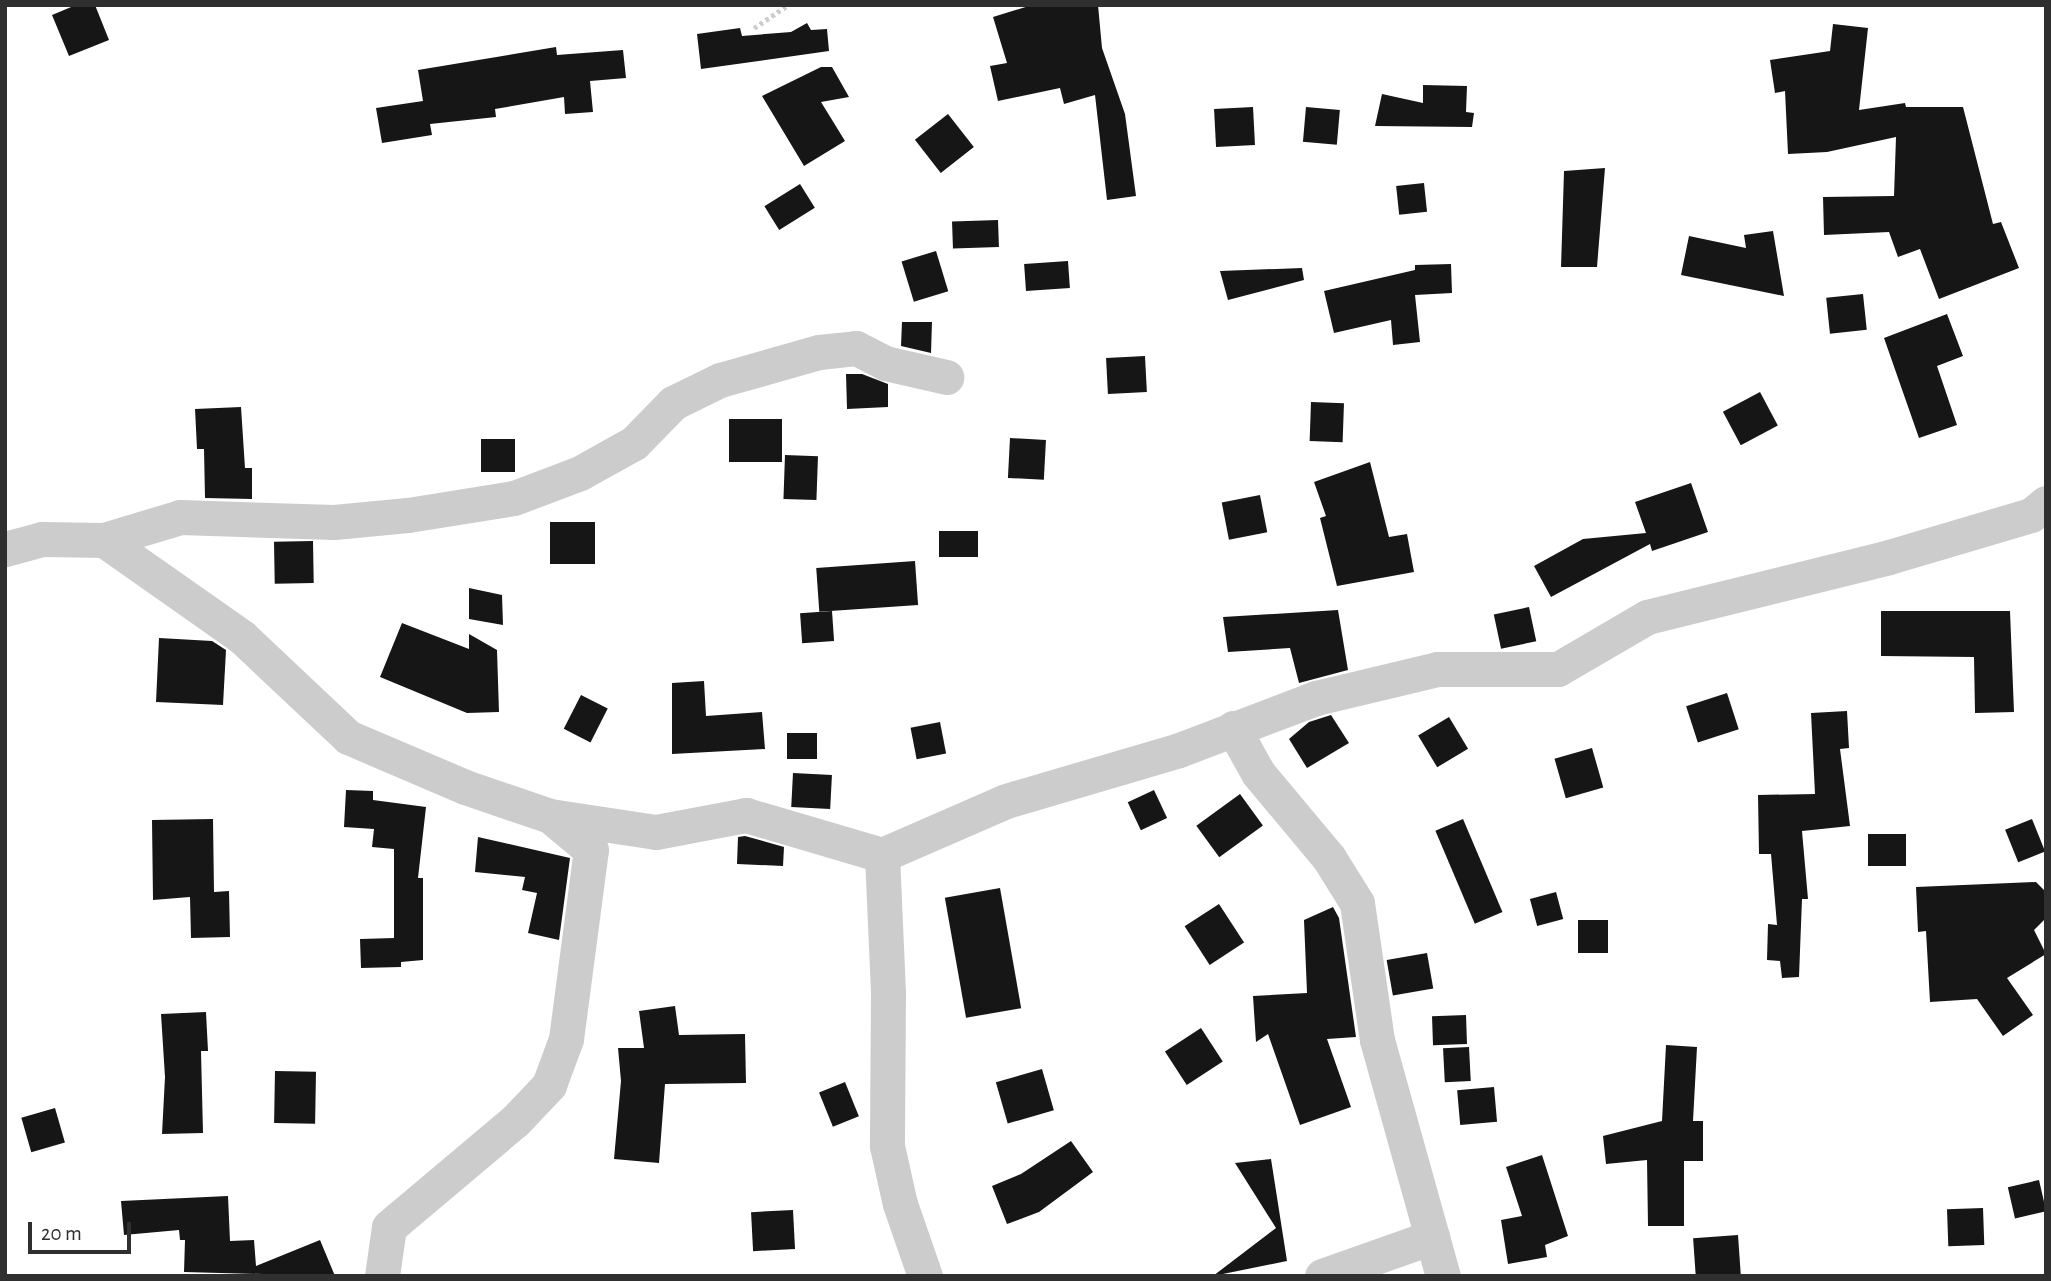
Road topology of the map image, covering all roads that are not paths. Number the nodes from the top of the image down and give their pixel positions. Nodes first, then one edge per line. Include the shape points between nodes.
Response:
1 (946, 377) dead end
2 (2046, 503) edge
3 (104, 540) junction
4 (5, 549) edge
5 (1233, 728) junction
6 (550, 817) junction
7 (882, 855) junction
8 (1432, 1237) junction
9 (382, 1276) edge
10 (925, 1276) edge
11 (1322, 1276) edge
12 (1443, 1276) edge

1 - 3 street via 885,363 856,348 819,352 720,380 673,403 635,443 580,473 514,498 334,522 180,517
2 - 5 street via 2031,515 1902,553 1647,617 1558,669 1438,669 1316,698
3 - 4 street via 42,539
3 - 6 street via 242,637 348,737
5 - 7 street via 1179,750 1006,800
5 - 8 street via 1258,773 1322,849 1357,903 1377,1040
6 - 7 street via 656,832 746,815
6 - 9 street via 591,850 566,1039 549,1085 390,1227
7 - 10 street via 888,993 887,1146 900,1204
8 - 11 street
8 - 12 street

